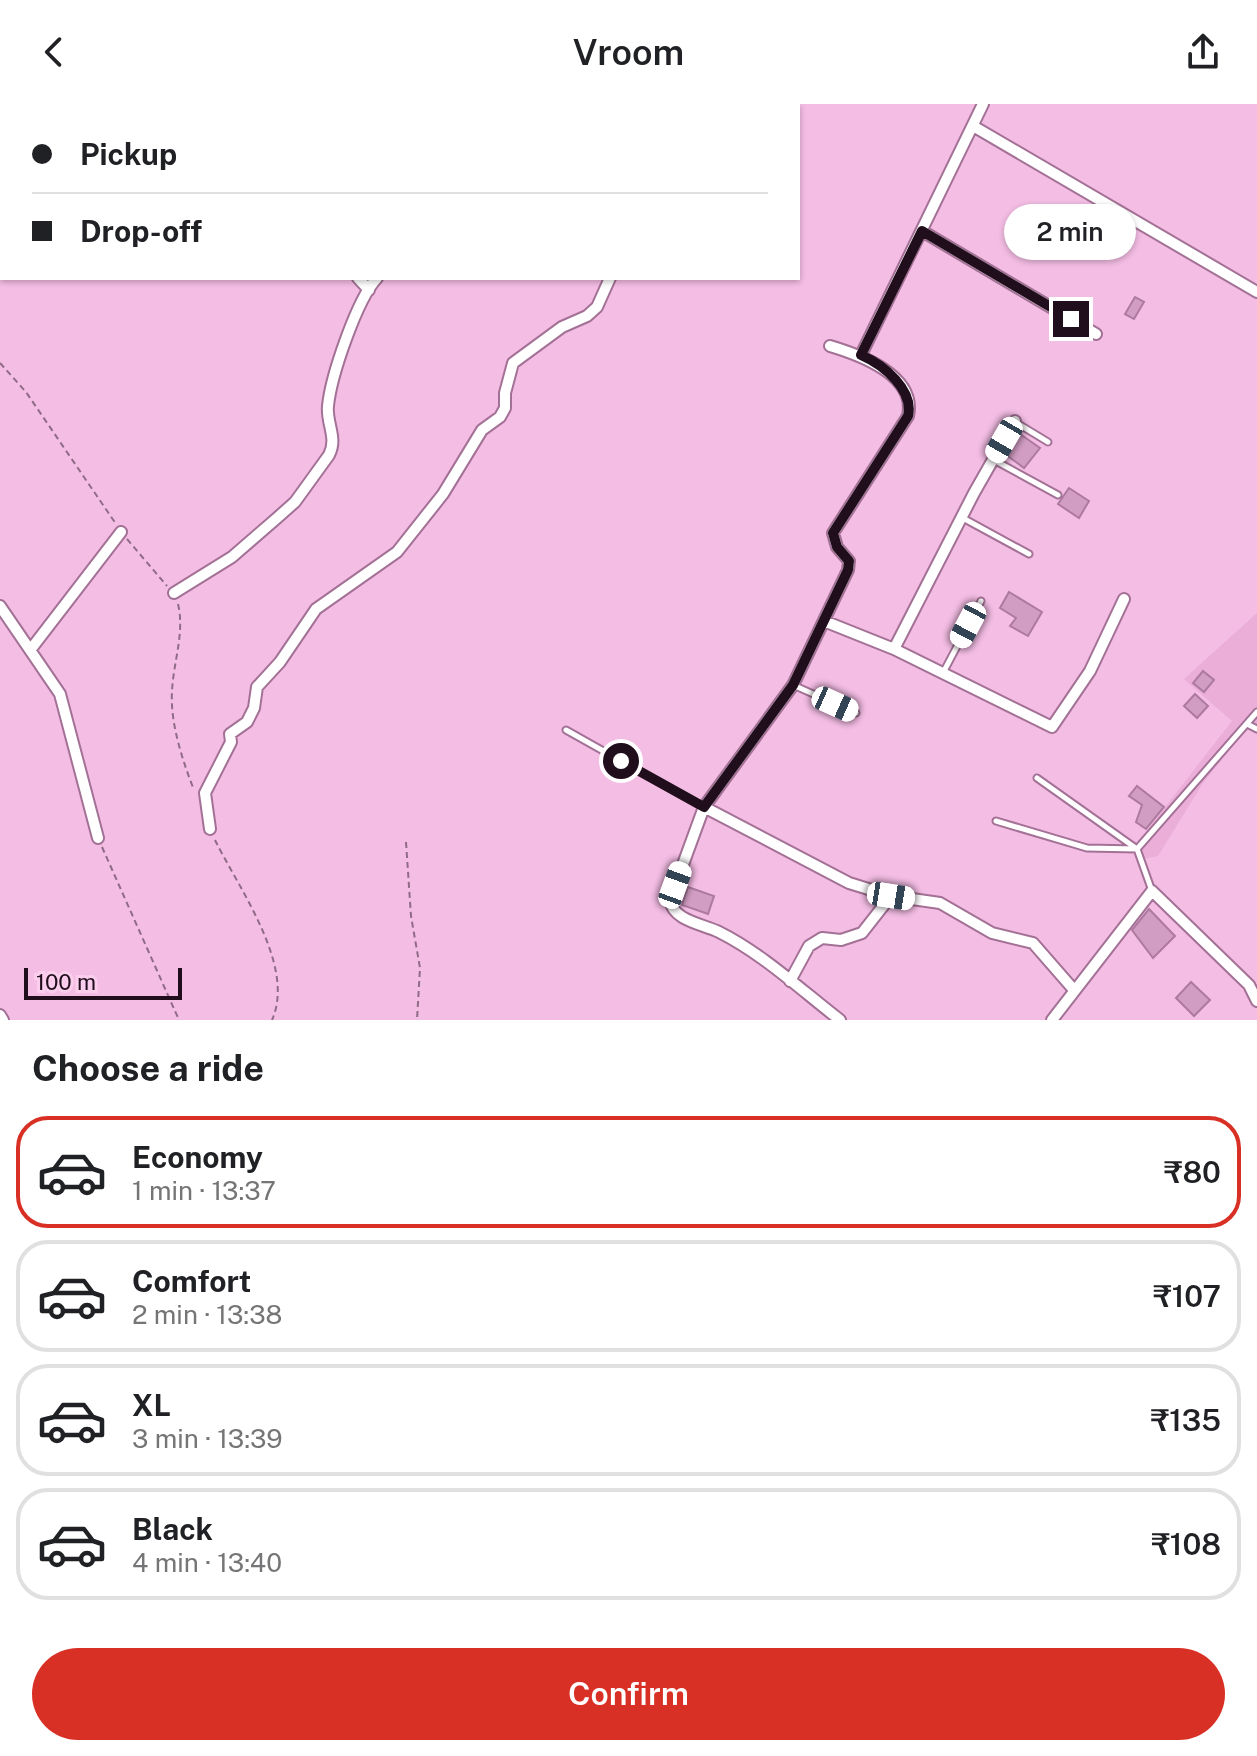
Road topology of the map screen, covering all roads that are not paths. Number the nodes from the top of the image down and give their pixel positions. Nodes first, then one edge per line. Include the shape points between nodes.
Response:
1 (983, 104) edge
2 (973, 126) junction
3 (922, 231) junction
4 (360, 280) edge
5 (376, 280) edge
6 (609, 280) edge
7 (369, 290) junction
8 (1257, 292) edge
9 (1096, 334) dead end
10 (830, 346) dead end
11 (861, 355) junction
12 (1015, 421) joint
13 (1048, 442) dead end
14 (993, 459) junction
15 (1058, 495) dead end
16 (961, 517) junction
17 (121, 532) road end
18 (1029, 554) dead end
19 (174, 593) road end
20 (1124, 599) dead end
21 (981, 601) dead end
22 (0, 606) edge
23 (824, 621) junction
24 (31, 649) junction
25 (894, 649) junction
26 (943, 672) junction
27 (793, 685) junction
28 (1257, 712) edge
29 (856, 713) dead end
30 (1247, 724) junction
31 (1257, 729) edge
32 (566, 730) dead end
33 (1037, 778) dead end
34 (704, 807) junction
35 (996, 821) dead end
36 (210, 829) road end
37 (98, 838) road end
38 (1137, 849) junction
39 (1152, 891) junction
40 (891, 896) junction
41 (790, 981) junction
42 (1074, 990) junction
43 (1257, 1001) edge
44 (840, 1020) edge
45 (1052, 1020) edge

1 - 2 street
2 - 3 street
2 - 8 street
3 - 9 street
3 - 11 street
4 - 7 street
5 - 7 street
6 - 36 street via 587,316 562,327 513,363 502,413 482,430 443,494 401,548 325,600 262,679 247,722 230,734 231,742 205,793
7 - 19 street via 344,341 331,392 329,455 295,502 232,557
10 - 11 street
11 - 23 street via 897,382 909,411 833,533 849,561
12 - 13 lane
12 - 14 street
14 - 15 lane
14 - 16 street
16 - 18 lane
16 - 25 street
17 - 24 street
20 - 26 street via 1090,671 1052,727
21 - 26 lane
22 - 24 street
23 - 25 street
23 - 27 street
24 - 37 street via 60,694
25 - 26 street
27 - 29 lane
27 - 34 street
28 - 30 lane
30 - 31 lane
30 - 38 lane
32 - 34 lane
33 - 38 lane
34 - 40 street via 849,883
34 - 41 street via 671,907 681,917 722,933
35 - 38 lane via 1087,848
38 - 39 lane
39 - 42 street
39 - 43 street via 1249,985
40 - 41 street via 862,933 841,940 822,938 809,946
40 - 42 street via 940,903 992,933 1033,943
41 - 44 street
42 - 45 street

